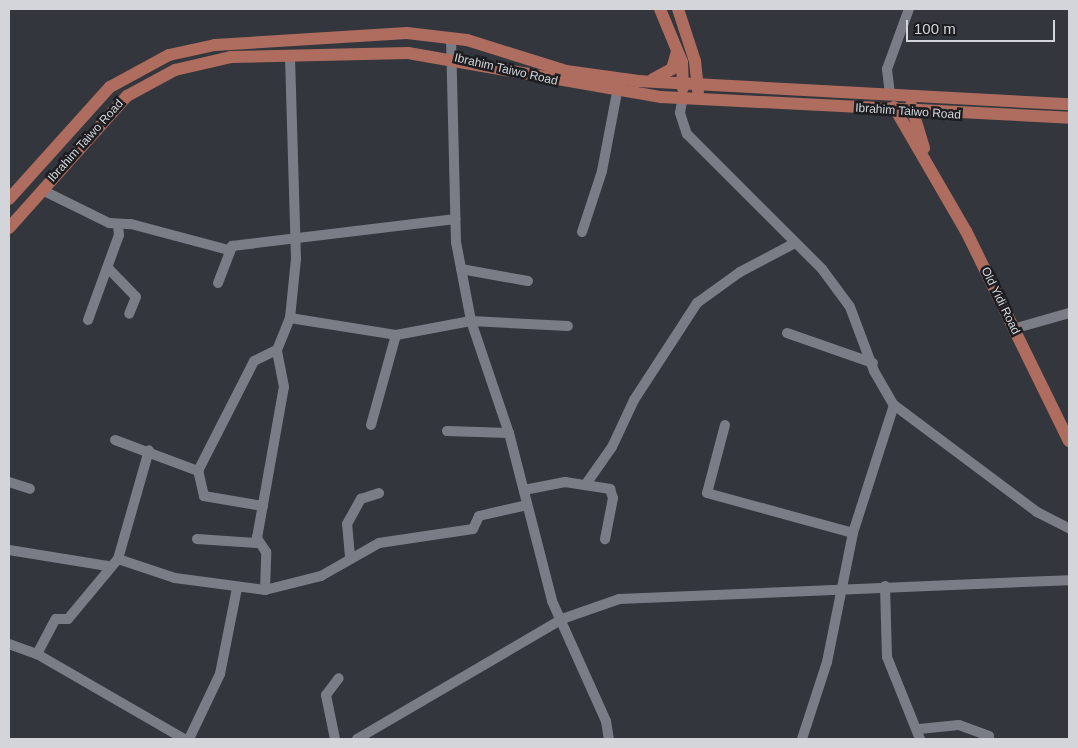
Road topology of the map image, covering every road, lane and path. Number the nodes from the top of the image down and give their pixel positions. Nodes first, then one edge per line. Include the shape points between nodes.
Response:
1 (660, 9) edge
2 (678, 9) edge
3 (909, 9) edge
4 (451, 38) junction
5 (677, 50) junction
6 (290, 55) junction
7 (449, 57) junction
8 (695, 61) junction
9 (638, 81) junction
10 (683, 82) junction
11 (698, 82) junction
12 (728, 85) junction
13 (617, 92) junction
14 (890, 94) junction
15 (683, 96) junction
16 (907, 96) junction
17 (698, 97) junction
18 (1069, 104) edge
19 (895, 111) junction
20 (913, 112) junction
21 (1069, 118) edge
22 (929, 162) junction
23 (42, 190) junction
24 (9, 199) edge
25 (455, 219) junction
26 (118, 225) junction
27 (9, 228) edge
28 (582, 232) dead end
29 (295, 242) junction
30 (793, 244) junction
31 (229, 250) junction
32 (108, 268) junction
33 (462, 269) junction
34 (528, 281) dead end
35 (218, 283) dead end
36 (1069, 313) edge
37 (129, 314) dead end
38 (290, 318) junction
39 (88, 320) dead end
40 (471, 321) junction
41 (568, 326) dead end
42 (1013, 329) junction
43 (787, 333) dead end
44 (396, 335) junction
45 (277, 350) junction
46 (873, 363) junction
47 (894, 405) junction
48 (371, 425) dead end
49 (724, 425) dead end
50 (447, 431) dead end
51 (509, 433) junction
52 (115, 440) dead end
53 (1069, 441) edge
54 (149, 450) junction
55 (198, 471) junction
56 (9, 482) edge
57 (586, 484) junction
58 (30, 489) dead end
59 (524, 490) junction
60 (379, 494) dead end
61 (527, 505) junction
62 (263, 506) junction
63 (1069, 528) edge
64 (853, 534) junction
65 (197, 539) dead end
66 (605, 540) dead end
67 (257, 543) junction
68 (9, 550) edge
69 (350, 557) junction
70 (118, 559) junction
71 (108, 566) junction
72 (1069, 580) edge
73 (885, 586) junction
74 (237, 588) junction
75 (846, 588) junction
76 (265, 590) junction
77 (562, 619) junction
78 (9, 644) edge
79 (37, 654) junction
80 (339, 678) dead end
81 (920, 734) edge
82 (989, 736) dead end
83 (184, 739) edge
84 (189, 739) edge
85 (335, 739) edge
86 (357, 739) edge
87 (609, 739) edge
88 (802, 739) edge

1 - 5 main road
2 - 8 main road
3 - 14 street via 887,69
4 - 7 street
4 - 9 main road, Ibrahim Taiwo Road via 566,71
4 - 24 main road, Ibrahim Taiwo Road via 406,33 274,40 169,54 110,87
5 - 9 main road via 676,64 667,74
5 - 10 main road
6 - 7 main road, Ibrahim Taiwo Road via 408,53
6 - 23 main road, Ibrahim Taiwo Road via 196,62 152,80 110,111
6 - 29 street
7 - 13 main road, Ibrahim Taiwo Road
7 - 25 street via 456,116
8 - 11 main road
8 - 12 main road via 705,74
9 - 10 main road, Ibrahim Taiwo Road
10 - 11 main road, Ibrahim Taiwo Road
10 - 15 main road
11 - 12 main road, Ibrahim Taiwo Road
11 - 17 main road
12 - 14 main road, Ibrahim Taiwo Road
13 - 15 main road, Ibrahim Taiwo Road
13 - 28 street via 602,171
14 - 16 main road, Ibrahim Taiwo Road
14 - 19 main road, Old Yidi Road
15 - 17 main road, Ibrahim Taiwo Road
15 - 30 street via 680,113 687,134
16 - 18 main road, Ibrahim Taiwo Road
16 - 20 main road, Old Yidi Road
17 - 19 main road, Ibrahim Taiwo Road
19 - 20 main road, Ibrahim Taiwo Road
19 - 22 main road, Old Yidi Road
20 - 21 main road, Ibrahim Taiwo Road
20 - 22 main road, Old Yidi Road
22 - 42 main road, Old Yidi Road
23 - 26 street
23 - 27 main road, Ibrahim Taiwo Road
25 - 29 street via 366,228
25 - 33 street
26 - 31 street via 131,224
26 - 32 street
29 - 31 street
29 - 38 street
30 - 46 street via 822,269 850,307
30 - 57 street via 740,272 697,304 634,400 612,448
31 - 35 street
32 - 37 street via 136,297
32 - 39 street
33 - 34 street
33 - 40 street
36 - 42 street
38 - 44 street
38 - 45 street
40 - 41 street
40 - 44 street
40 - 51 street
42 - 53 main road, Old Yidi Road
43 - 46 street
44 - 48 street
45 - 55 street via 254,361
45 - 62 street via 284,387
46 - 47 street
47 - 63 street via 1037,512
47 - 64 street
49 - 64 street via 707,494
50 - 51 street
51 - 59 street
52 - 54 street
54 - 55 street
54 - 70 street
55 - 62 street via 204,496
56 - 58 street
57 - 59 street via 565,482
57 - 66 street via 610,489 613,498
59 - 61 street
60 - 69 street via 361,499 347,524
61 - 69 street via 479,516 473,529 378,543
61 - 77 street via 552,601
62 - 67 street
64 - 75 street
65 - 67 street
67 - 76 street via 266,552
68 - 71 street
69 - 76 street via 317,578
70 - 71 street
70 - 74 street via 176,578
71 - 79 street via 68,619 56,619
72 - 73 street
73 - 75 street
73 - 81 street via 887,657
74 - 76 street
74 - 84 street via 220,674
75 - 77 street via 619,599
75 - 88 street
77 - 86 street
77 - 87 street via 606,721
78 - 79 street
79 - 83 street
80 - 85 street via 326,695
81 - 82 street via 947,724

